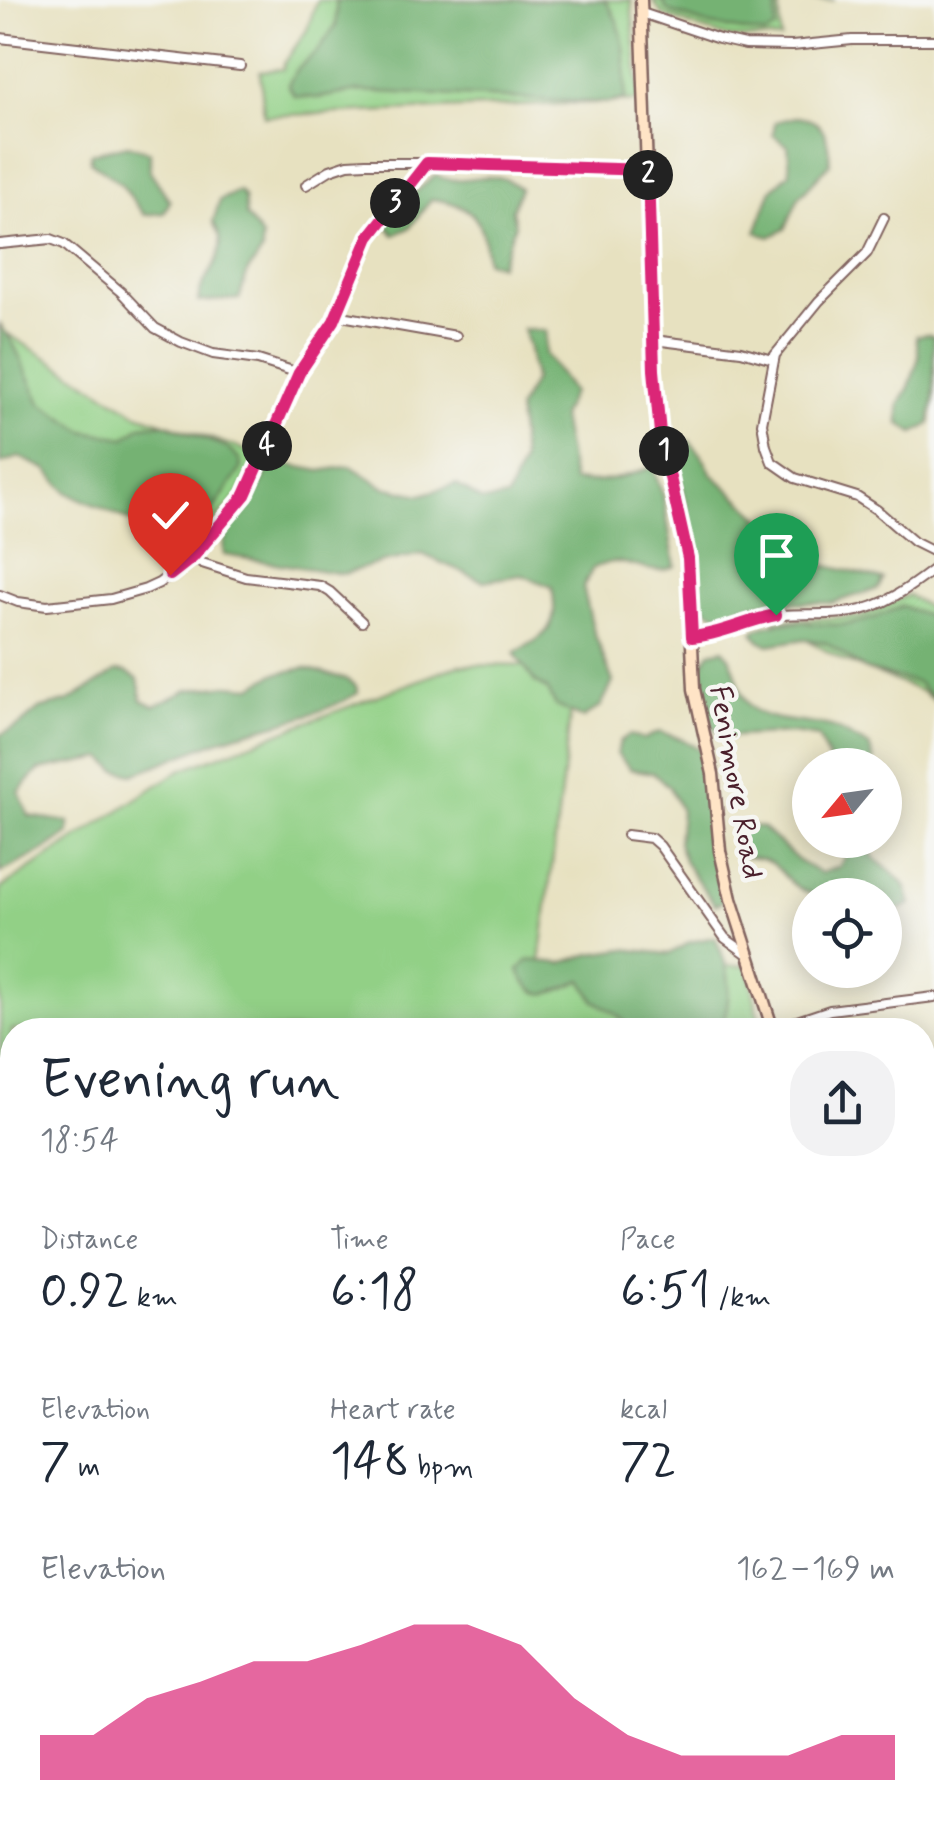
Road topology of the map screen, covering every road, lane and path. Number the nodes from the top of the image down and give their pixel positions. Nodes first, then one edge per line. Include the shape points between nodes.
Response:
1 (641, 0) edge
2 (642, 13) junction
3 (0, 38) edge
4 (934, 40) edge
5 (240, 66) dead end
6 (427, 163) junction
7 (648, 170) junction
8 (306, 184) dead end
9 (884, 218) dead end
10 (0, 244) edge
11 (336, 315) junction
12 (456, 336) dead end
13 (654, 340) junction
14 (773, 360) junction
15 (299, 373) junction
16 (145, 550) dead end
17 (934, 552) edge
18 (193, 557) junction
19 (934, 569) edge
20 (0, 595) edge
21 (362, 622) dead end
22 (692, 637) junction
23 (628, 835) dead end
24 (750, 956) junction
25 (934, 998) edge
26 (770, 1018) edge
27 (806, 1018) edge

1 - 2 street, Fenimore Road
2 - 4 street via 746,45
2 - 7 street, Fenimore Road
3 - 5 street
6 - 7 street
6 - 8 street via 348,164
6 - 11 street via 369,237
7 - 13 street, Fenimore Road
9 - 14 street via 867,252
10 - 15 street via 64,244 155,328 212,354
11 - 12 street
11 - 15 street
13 - 14 street
13 - 22 street, Fenimore Road via 660,433 688,558
14 - 17 street via 762,424 772,462 795,478 857,497
15 - 18 street via 245,495
16 - 18 street
18 - 20 street via 158,583 110,599 47,606
18 - 21 street via 246,577 320,586
19 - 22 street via 870,608 756,618
22 - 24 street, Fenimore Road via 720,851
23 - 24 street via 660,846 725,938
24 - 26 street, Fenimore Road
25 - 27 street

